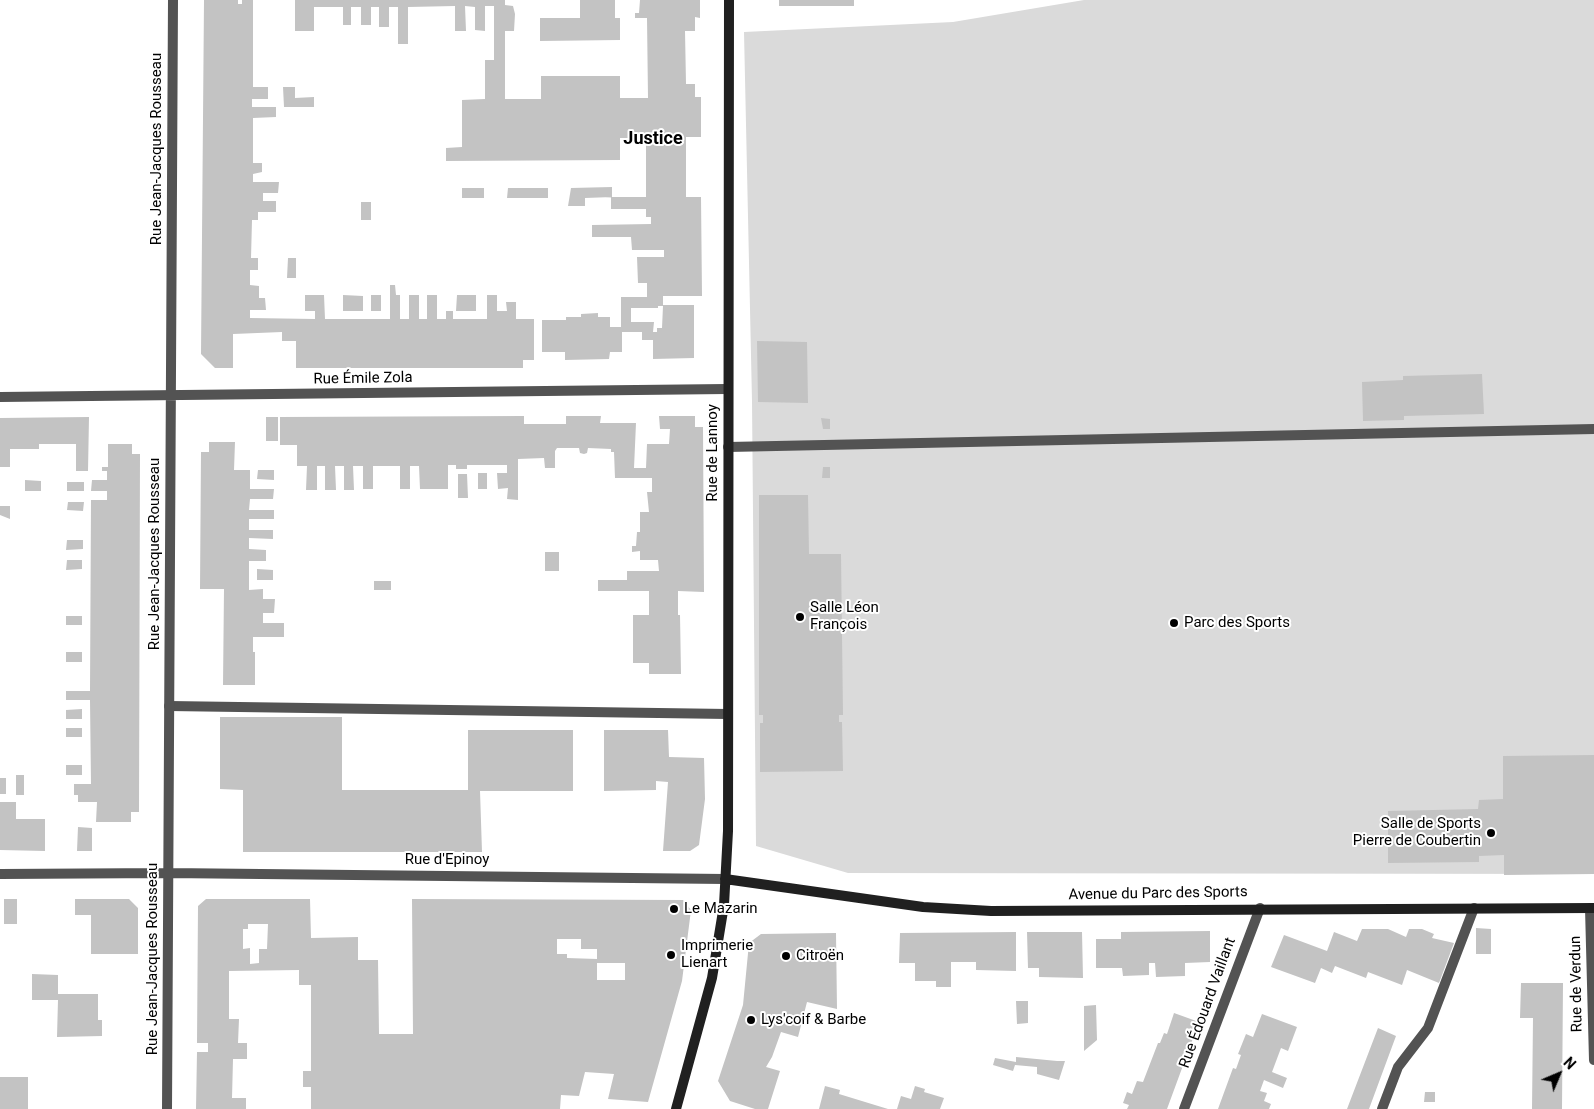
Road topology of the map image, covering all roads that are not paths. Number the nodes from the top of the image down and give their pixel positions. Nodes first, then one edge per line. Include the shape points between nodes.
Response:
1 (173, 0) edge
2 (729, 0) edge
3 (727, 389) junction
4 (0, 397) edge
5 (171, 397) junction
6 (1594, 429) edge
7 (728, 447) junction
8 (169, 706) junction
9 (728, 714) junction
10 (168, 873) junction
11 (0, 874) edge
12 (725, 879) junction
13 (1260, 908) junction
14 (1474, 908) junction
15 (1592, 908) edge
16 (1594, 1036) edge
17 (1594, 1060) edge
18 (167, 1109) edge
19 (676, 1109) edge
20 (1184, 1109) edge
21 (1382, 1109) edge

1 - 5 street, Rue Jean-Jacques Rousseau
2 - 3 main road, Rue de Lannoy
3 - 5 street, Rue Émile Zola
3 - 7 main road, Rue de Lannoy
4 - 5 street, Rue Émile Zola
5 - 8 street, Rue Jean-Jacques Rousseau
6 - 7 street
7 - 9 main road, Rue de Lannoy
8 - 9 street
8 - 10 street, Rue Jean-Jacques Rousseau
9 - 12 main road, Rue de Lannoy via 729,806
10 - 11 street, Rue d'Epinoy
10 - 12 street, Rue d'Epinoy
10 - 18 street, Rue Jean-Jacques Rousseau
12 - 13 main road, Avenue du Parc des Sports via 838,896 961,909
12 - 19 main road, Rue de Lannoy via 724,905 708,998
13 - 14 main road, Avenue du Parc des Sports
13 - 20 street, Rue Édouard Vaillant
14 - 15 main road, Avenue du Parc des Sports
14 - 21 street via 1428,1028 1398,1067
15 - 16 street, Rue de Verdun
16 - 17 street, Rue de Verdun

